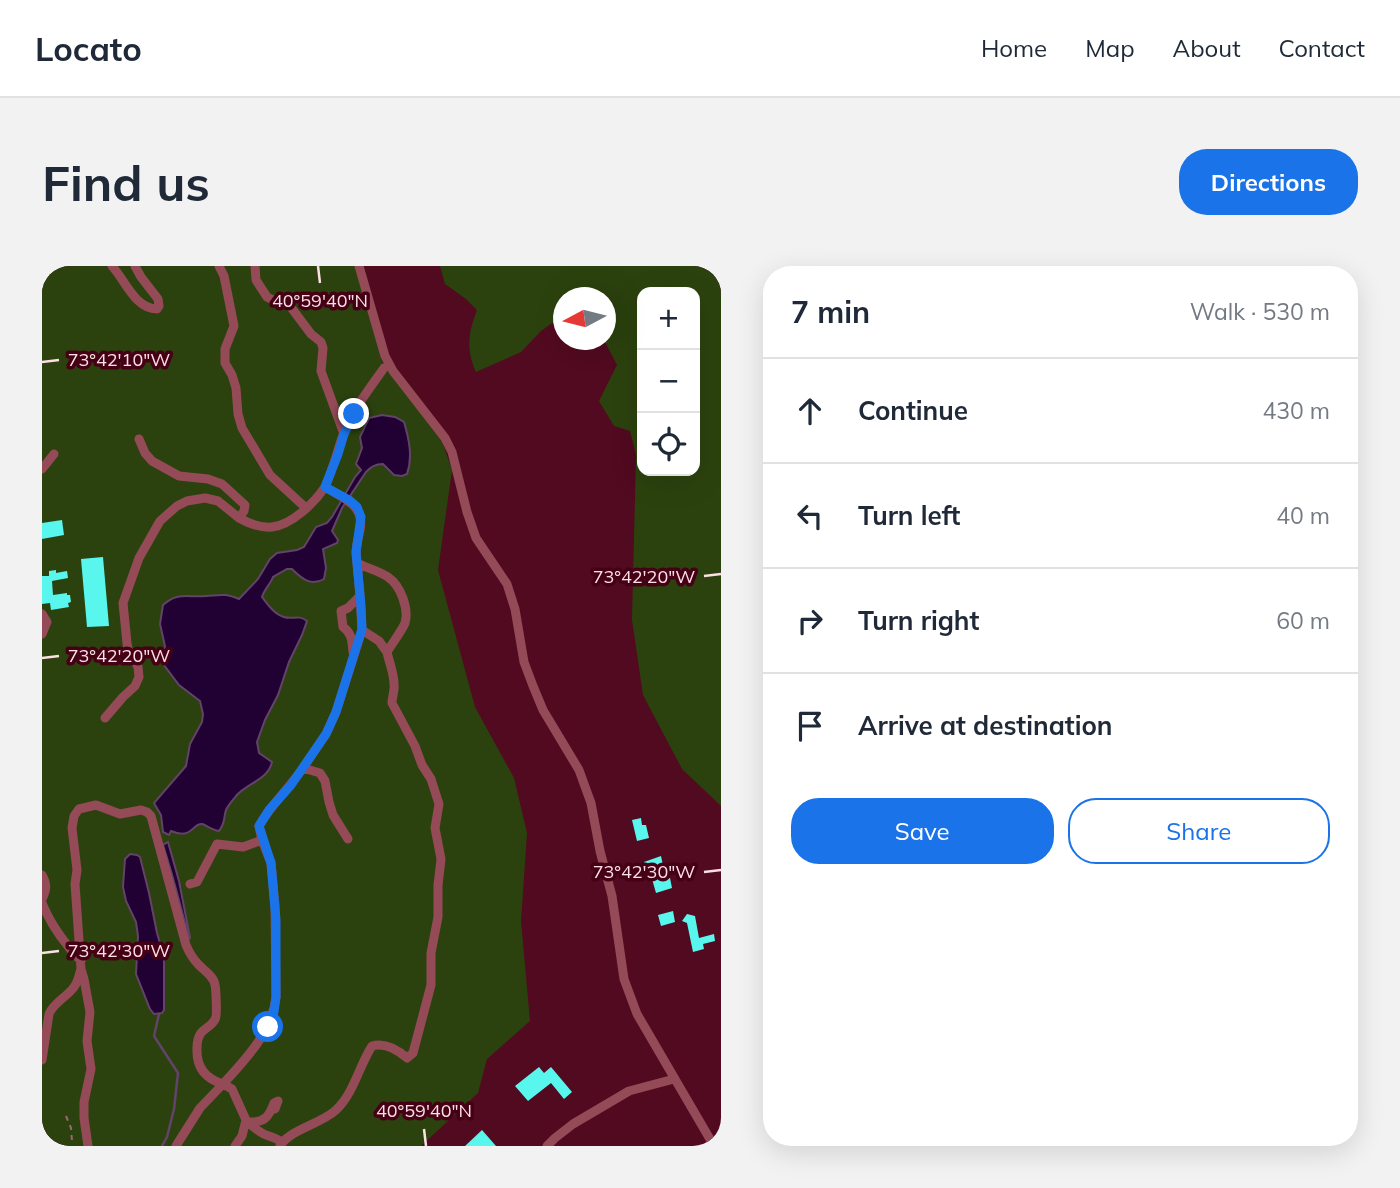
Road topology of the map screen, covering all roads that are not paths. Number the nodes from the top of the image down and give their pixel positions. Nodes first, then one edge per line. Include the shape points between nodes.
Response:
1 (112, 266) edge
2 (135, 266) edge
3 (219, 266) edge
4 (254, 266) edge
5 (359, 266) edge
6 (384, 368) dead end
7 (344, 434) junction
8 (139, 439) dead end
9 (54, 454) dead end
10 (42, 469) edge
11 (325, 487) junction
12 (306, 508) junction
13 (239, 518) junction
14 (358, 563) junction
15 (360, 596) junction
16 (42, 614) edge
17 (362, 629) junction
18 (42, 634) edge
19 (387, 652) junction
20 (354, 657) junction
21 (105, 718) dead end
22 (303, 768) junction
23 (262, 839) junction
24 (348, 839) dead end
25 (42, 875) edge
26 (190, 884) dead end
27 (42, 901) edge
28 (81, 965) junction
29 (42, 1060) edge
30 (674, 1079) junction
31 (223, 1084) junction
32 (275, 1109) dead end
33 (247, 1121) junction
34 (281, 1144) edge
35 (236, 1145) edge
36 (88, 1146) edge
37 (176, 1146) edge
38 (547, 1146) edge
39 (714, 1146) edge

1 - 2 street via 138,301 157,309 158,299
3 - 12 street via 234,326 225,363 236,388 242,428 270,475
4 - 7 street via 256,280 267,297 290,306 321,342 323,380
5 - 30 street via 385,356 445,438 476,538 507,584 533,686 579,770 591,803 612,896 624,979 637,1014
6 - 7 street
7 - 11 street
8 - 13 street via 149,459 168,471 227,487 245,505
9 - 10 street
11 - 12 street
11 - 14 street via 357,507 361,517
12 - 13 street via 272,527
13 - 21 street via 218,501 205,498 177,506 160,521 139,558 123,603 128,649 139,677
14 - 15 street
14 - 19 street via 393,581 405,607 405,625
15 - 17 street
15 - 20 street via 341,611
16 - 18 street via 47,622
17 - 19 street
17 - 20 street
19 - 34 street via 394,678 392,703 439,804 435,828 441,859 431,985 412,1053 407,1058 396,1049 372,1046 342,1104
20 - 22 street via 326,734
22 - 23 street via 259,826
22 - 24 street via 320,773 333,815
23 - 26 street via 243,847 217,844 197,882
23 - 31 street via 271,863 275,906 274,1012 253,1049
25 - 27 street via 46,891
27 - 28 street via 53,927
28 - 29 street via 76,985 51,1008
28 - 31 street via 74,816 79,809 96,805 120,814 147,811 186,945 215,985 216,1016 198,1038 197,1059 209,1079
28 - 36 street via 90,1012 87,1041 91,1069 84,1102
30 - 38 street via 629,1091 573,1124
30 - 39 street
31 - 33 street via 232,1089
31 - 37 street via 200,1108
32 - 33 street via 278,1101 258,1123
33 - 34 street
33 - 35 street

